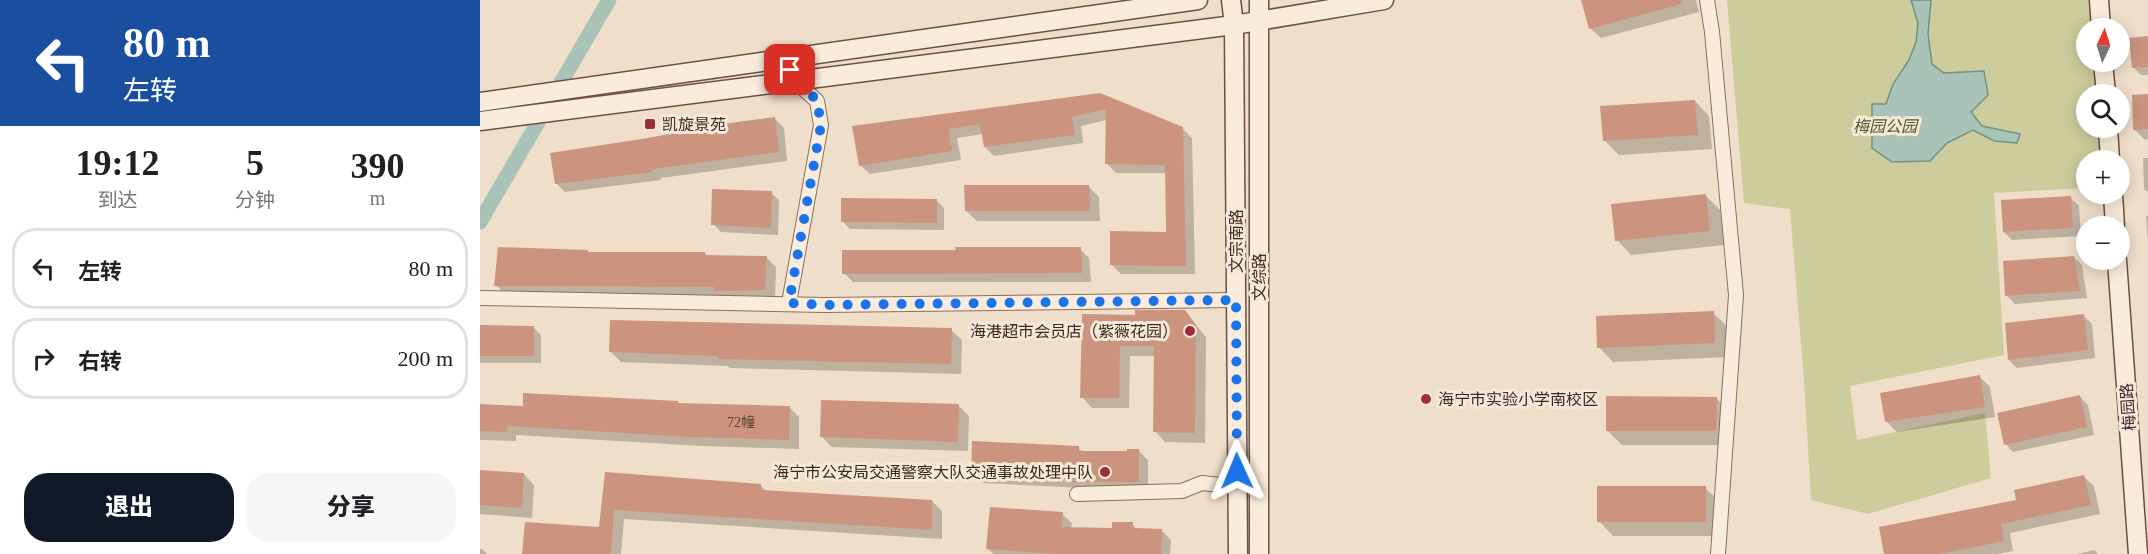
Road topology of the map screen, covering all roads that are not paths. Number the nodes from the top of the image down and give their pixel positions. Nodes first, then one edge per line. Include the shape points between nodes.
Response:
1 (1198, 0) edge
2 (1231, 0) edge
3 (1259, 0) edge
4 (1384, 0) edge
5 (1707, 0) edge
6 (2099, 0) edge
7 (2100, 18) edge
8 (1258, 21) junction
9 (1234, 25) junction
10 (784, 60) junction
11 (795, 81) junction
12 (480, 102) edge
13 (480, 122) edge
14 (2118, 270) edge
15 (480, 298) edge
16 (1236, 300) junction
17 (789, 303) junction
18 (1238, 487) junction
19 (1077, 494) dead end
20 (1238, 554) edge
21 (1259, 554) edge
22 (1718, 554) edge
23 (2138, 554) edge

1 - 10 main road
2 - 9 main road, 文宗南路
3 - 8 main road, 文综路
4 - 8 main road
5 - 22 street via 1736,295
6 - 7 main road
8 - 9 main road
8 - 21 main road, 文综路
9 - 11 main road
9 - 16 main road, 文宗南路
10 - 11 street
10 - 12 main road
11 - 13 main road
11 - 17 street via 817,100 821,125
14 - 23 main road, 梅园路
15 - 17 street
16 - 17 street
16 - 18 main road, 文宗南路
18 - 19 street via 1202,483 1182,491
18 - 20 main road, 文宗南路

